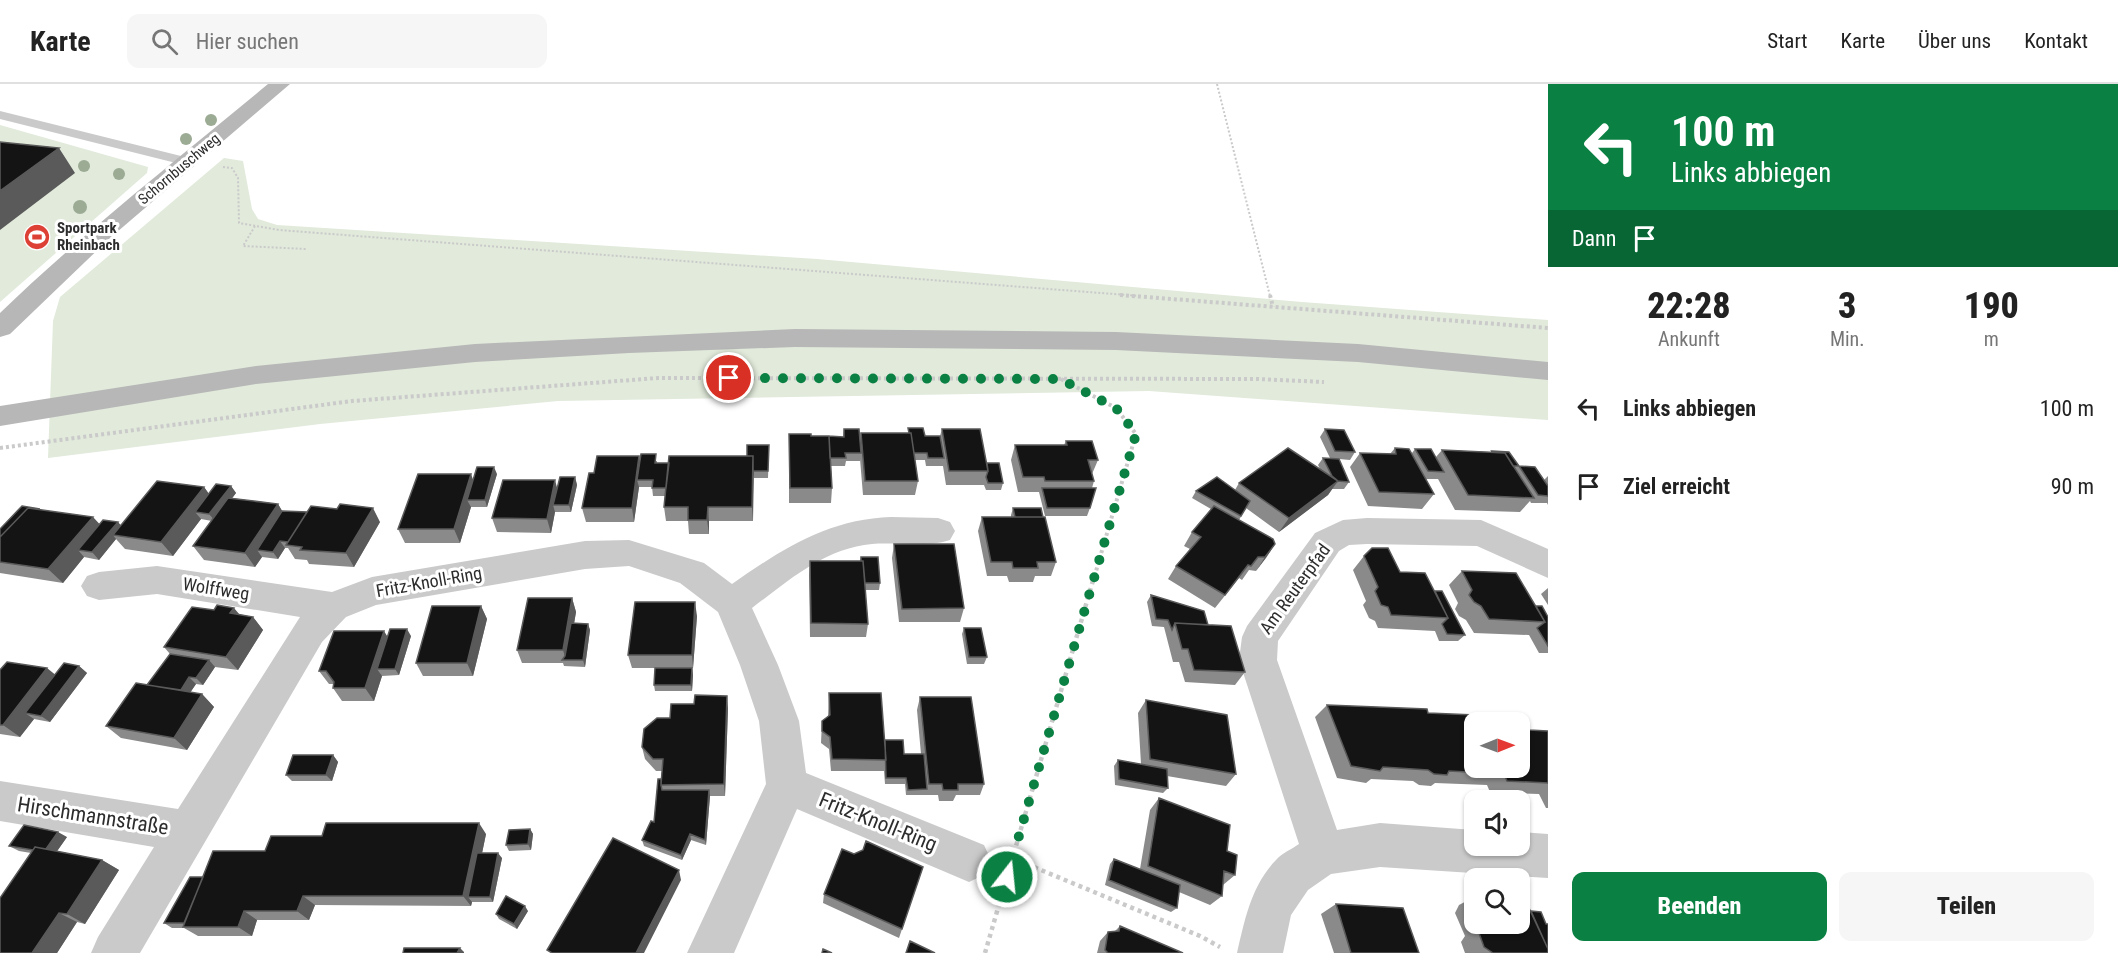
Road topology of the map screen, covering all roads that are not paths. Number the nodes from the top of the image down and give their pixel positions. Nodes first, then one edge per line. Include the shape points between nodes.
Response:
1 (280, 84) edge
2 (0, 115) edge
3 (188, 162) junction
4 (0, 328) edge
5 (1548, 371) edge
6 (0, 416) edge
7 (938, 531) dead end
8 (1548, 564) edge
9 (99, 586) dead end
10 (732, 603) junction
11 (333, 607) junction
12 (788, 785) junction
13 (0, 801) edge
14 (187, 831) junction
15 (1324, 854) junction
16 (1548, 856) edge
17 (969, 860) road end
18 (114, 953) edge
19 (710, 953) edge
20 (1260, 953) edge

1 - 3 main road, Schornbuschweg
2 - 3 lane
3 - 4 main road, Schornbuschweg via 29,298
5 - 6 main road via 1358,353 1116,341 795,338 475,353 256,375
7 - 10 street via 862,532 830,541 794,560
8 - 15 street, Am Reuterpfad via 1481,533 1367,531 1343,533 1327,542 1260,636 1258,660
9 - 11 street, Wolffweg via 157,580
10 - 11 street, Fritz-Knoll-Ring via 692,573 629,553 585,555 372,591
10 - 12 street, Fritz-Knoll-Ring via 779,721
11 - 14 street, Fritz-Knoll-Ring via 309,631
12 - 17 street, Fritz-Knoll-Ring
12 - 19 street
13 - 14 street, Hirschmannstraße
14 - 18 street, Fritz-Knoll-Ring
15 - 16 street via 1380,845
15 - 20 street via 1292,874 1270,907

